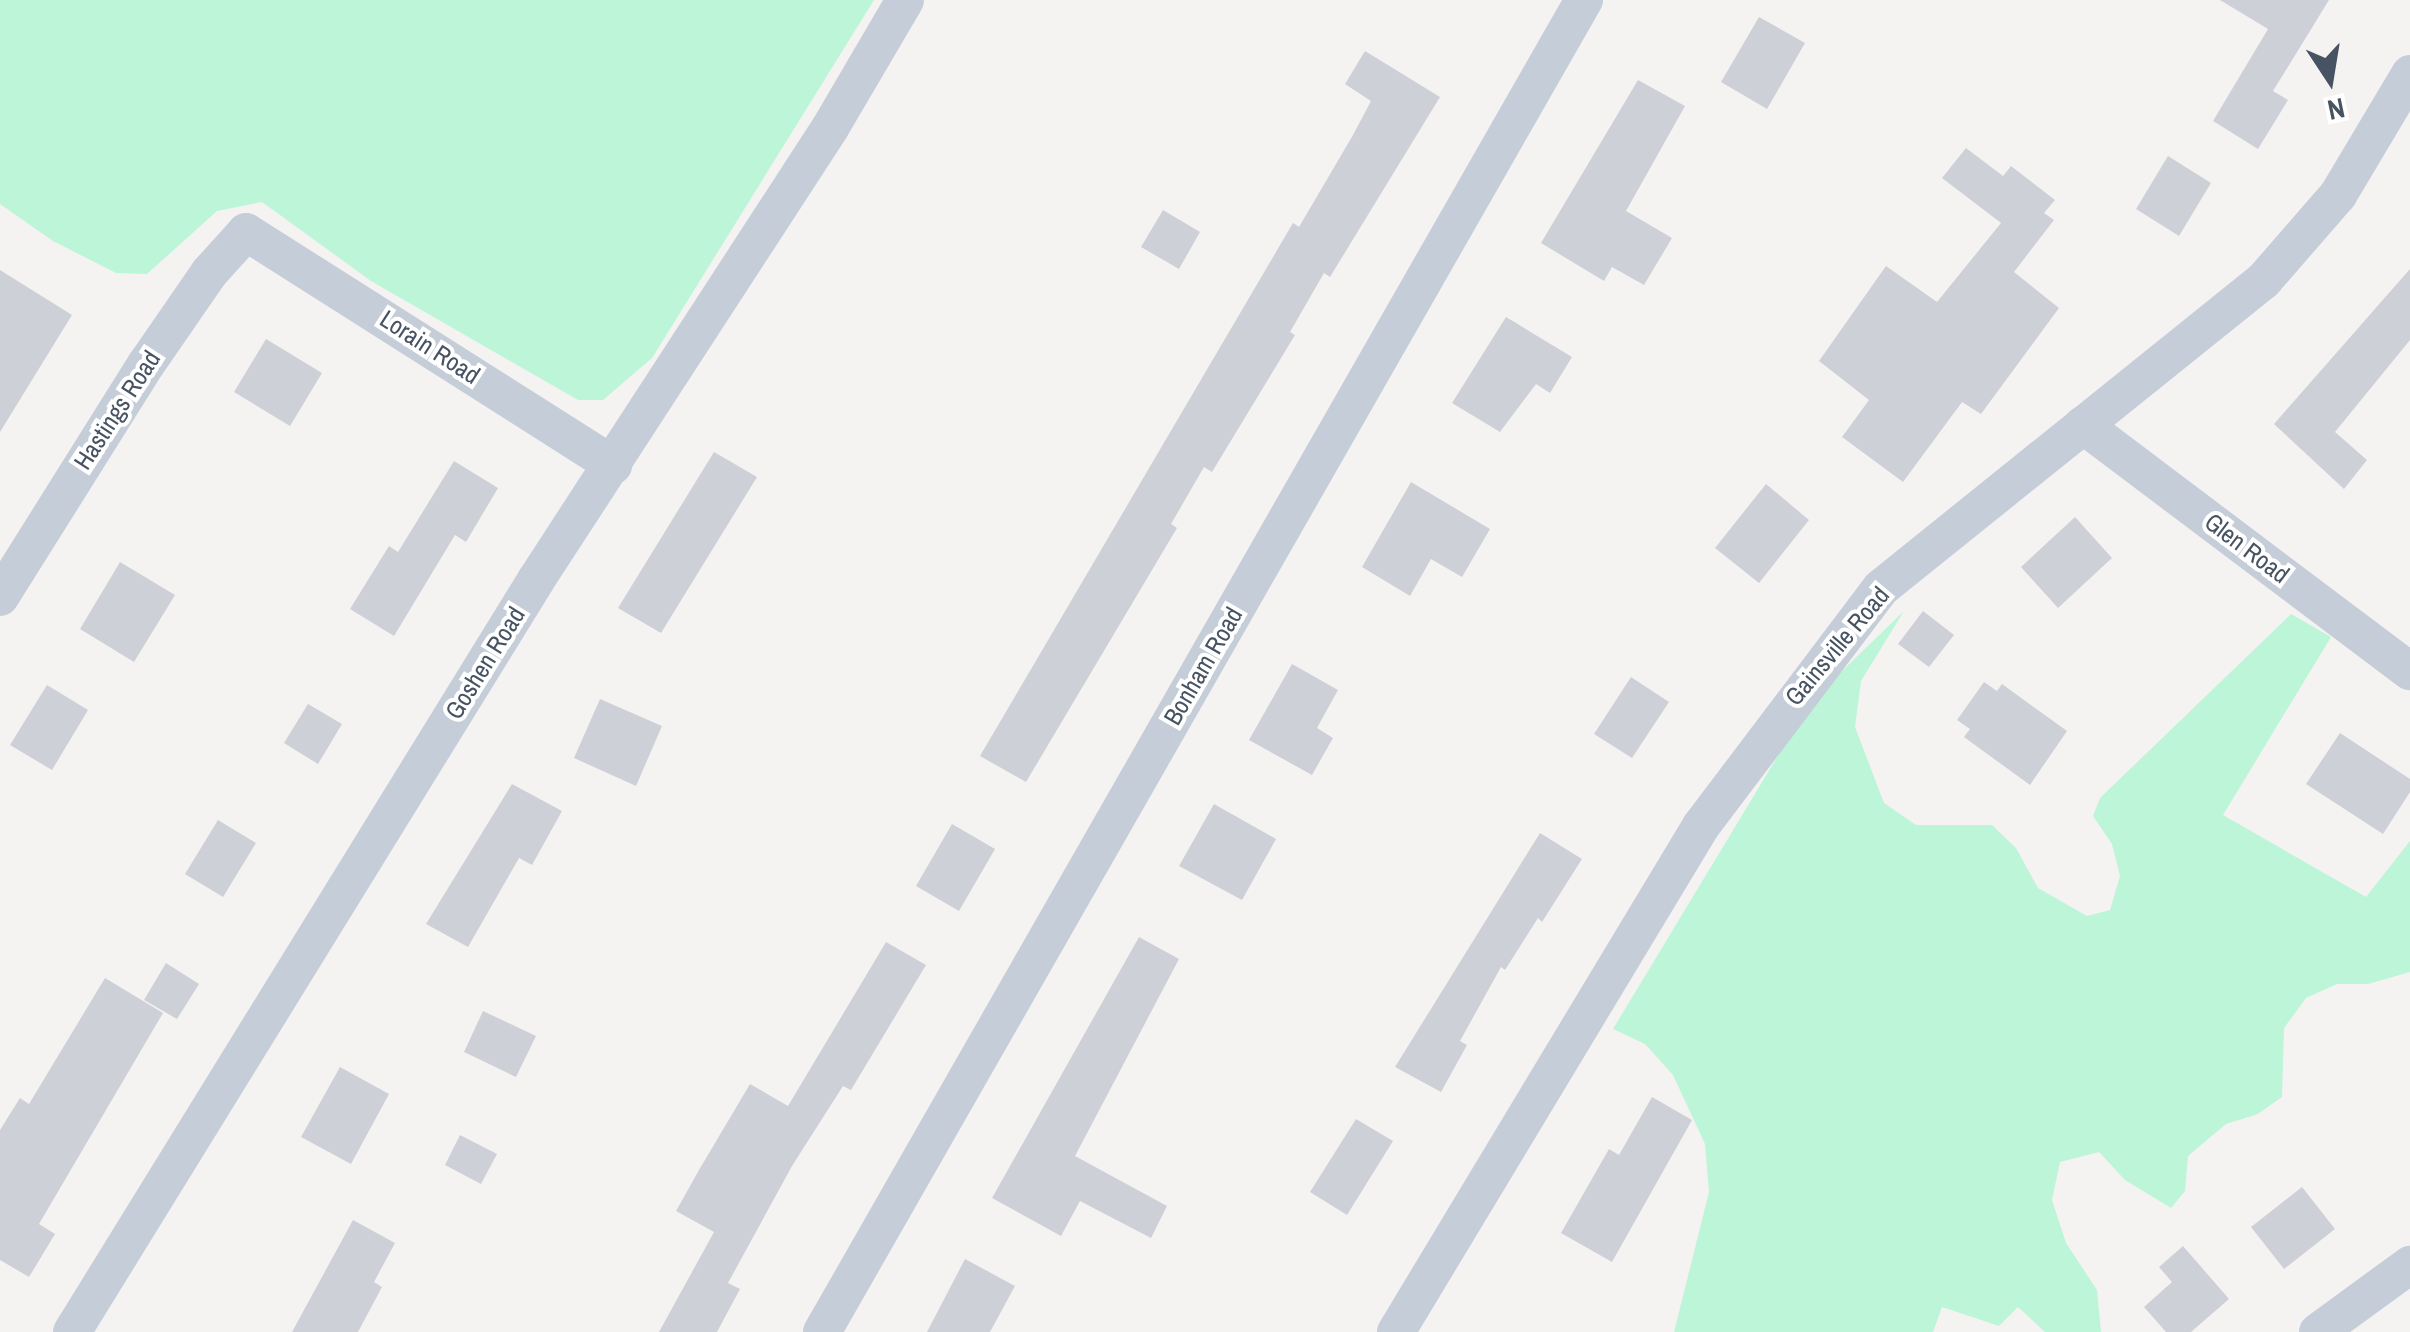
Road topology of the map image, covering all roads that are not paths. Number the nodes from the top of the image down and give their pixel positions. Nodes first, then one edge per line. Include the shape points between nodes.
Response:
1 (905, 0) edge
2 (1584, 0) edge
3 (2410, 74) edge
4 (246, 232) joint
5 (2084, 425) junction
6 (613, 465) junction
7 (0, 597) edge
8 (2410, 671) edge
9 (2410, 1265) edge
10 (72, 1332) edge
11 (822, 1332) edge
12 (1396, 1332) edge
13 (2318, 1332) edge

1 - 6 street, Goshen Road
2 - 11 street, Bonham Road
3 - 5 street, Gainsville Road via 2356,168 2264,280
4 - 6 street, Lorain Road
4 - 7 street, Hastings Road via 209,272 146,363
5 - 8 street, Glen Road
5 - 12 street, Gainsville Road via 1881,588 1785,708 1701,826
6 - 10 street, Goshen Road
9 - 13 street

